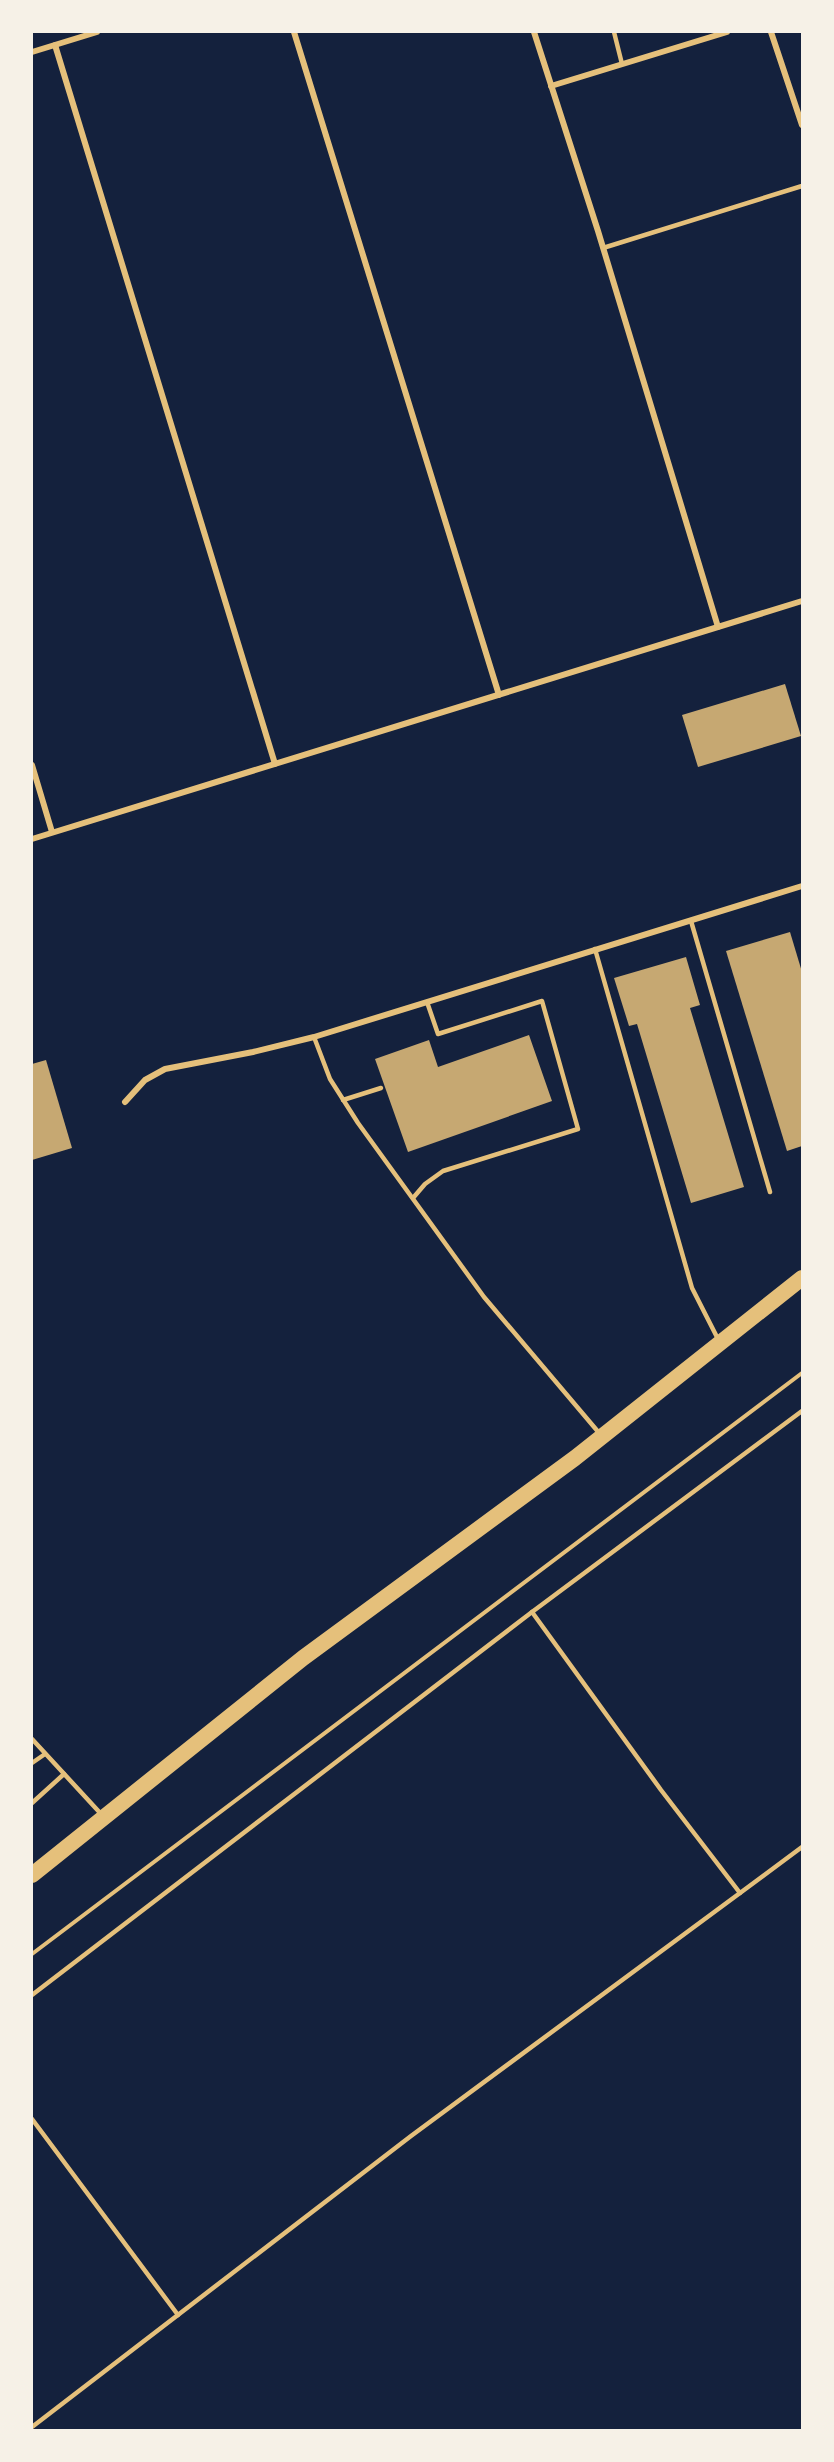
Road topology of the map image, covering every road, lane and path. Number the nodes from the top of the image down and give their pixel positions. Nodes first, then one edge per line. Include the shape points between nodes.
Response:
1 (97, 32) edge
2 (294, 32) edge
3 (534, 32) edge
4 (614, 32) edge
5 (727, 32) edge
6 (771, 32) edge
7 (55, 45) junction
8 (32, 52) edge
9 (622, 64) junction
10 (551, 86) junction
11 (802, 120) edge
12 (802, 186) edge
13 (603, 248) junction
14 (802, 601) edge
15 (718, 627) junction
16 (499, 695) junction
17 (275, 764) junction
18 (32, 765) edge
19 (52, 832) junction
20 (32, 839) edge
21 (802, 886) edge
22 (691, 921) junction
23 (594, 949) junction
24 (427, 1002) junction
25 (314, 1037) junction
26 (381, 1088) dead end
27 (343, 1100) junction
28 (125, 1102) dead end
29 (770, 1192) dead end
30 (413, 1198) junction
31 (802, 1278) edge
32 (720, 1343) junction
33 (802, 1373) edge
34 (802, 1411) edge
35 (602, 1436) junction
36 (532, 1612) junction
37 (32, 1739) edge
38 (45, 1754) junction
39 (32, 1763) edge
40 (64, 1774) junction
41 (32, 1803) edge
42 (103, 1817) junction
43 (802, 1847) edge
44 (32, 1875) edge
45 (740, 1893) junction
46 (32, 1954) edge
47 (32, 1995) edge
48 (32, 2119) edge
49 (178, 2315) junction
50 (32, 2427) edge

1 - 7 street
2 - 16 street
3 - 10 street
4 - 9 lane
5 - 9 street
6 - 11 street
7 - 8 street
7 - 17 street
9 - 10 street
10 - 13 street
12 - 13 lane
13 - 15 street
14 - 15 street
15 - 16 street
16 - 17 street
17 - 19 street
18 - 19 street
19 - 20 street
21 - 22 street
22 - 23 street
22 - 29 lane
23 - 24 street
23 - 32 lane via 692,1288
24 - 25 street
24 - 30 lane via 438,1034 542,1001 578,1129 443,1171
25 - 27 lane via 330,1079
25 - 28 street via 165,1070 145,1080
26 - 27 lane
27 - 30 lane
30 - 35 lane via 484,1297
31 - 32 highway
32 - 35 highway
33 - 46 path
34 - 36 lane
35 - 42 highway via 303,1658
36 - 45 lane
36 - 47 lane
37 - 38 lane
38 - 39 lane
38 - 40 lane
40 - 41 lane
40 - 42 lane
42 - 44 highway
43 - 45 lane
45 - 49 lane via 411,2136
48 - 49 lane
49 - 50 lane

